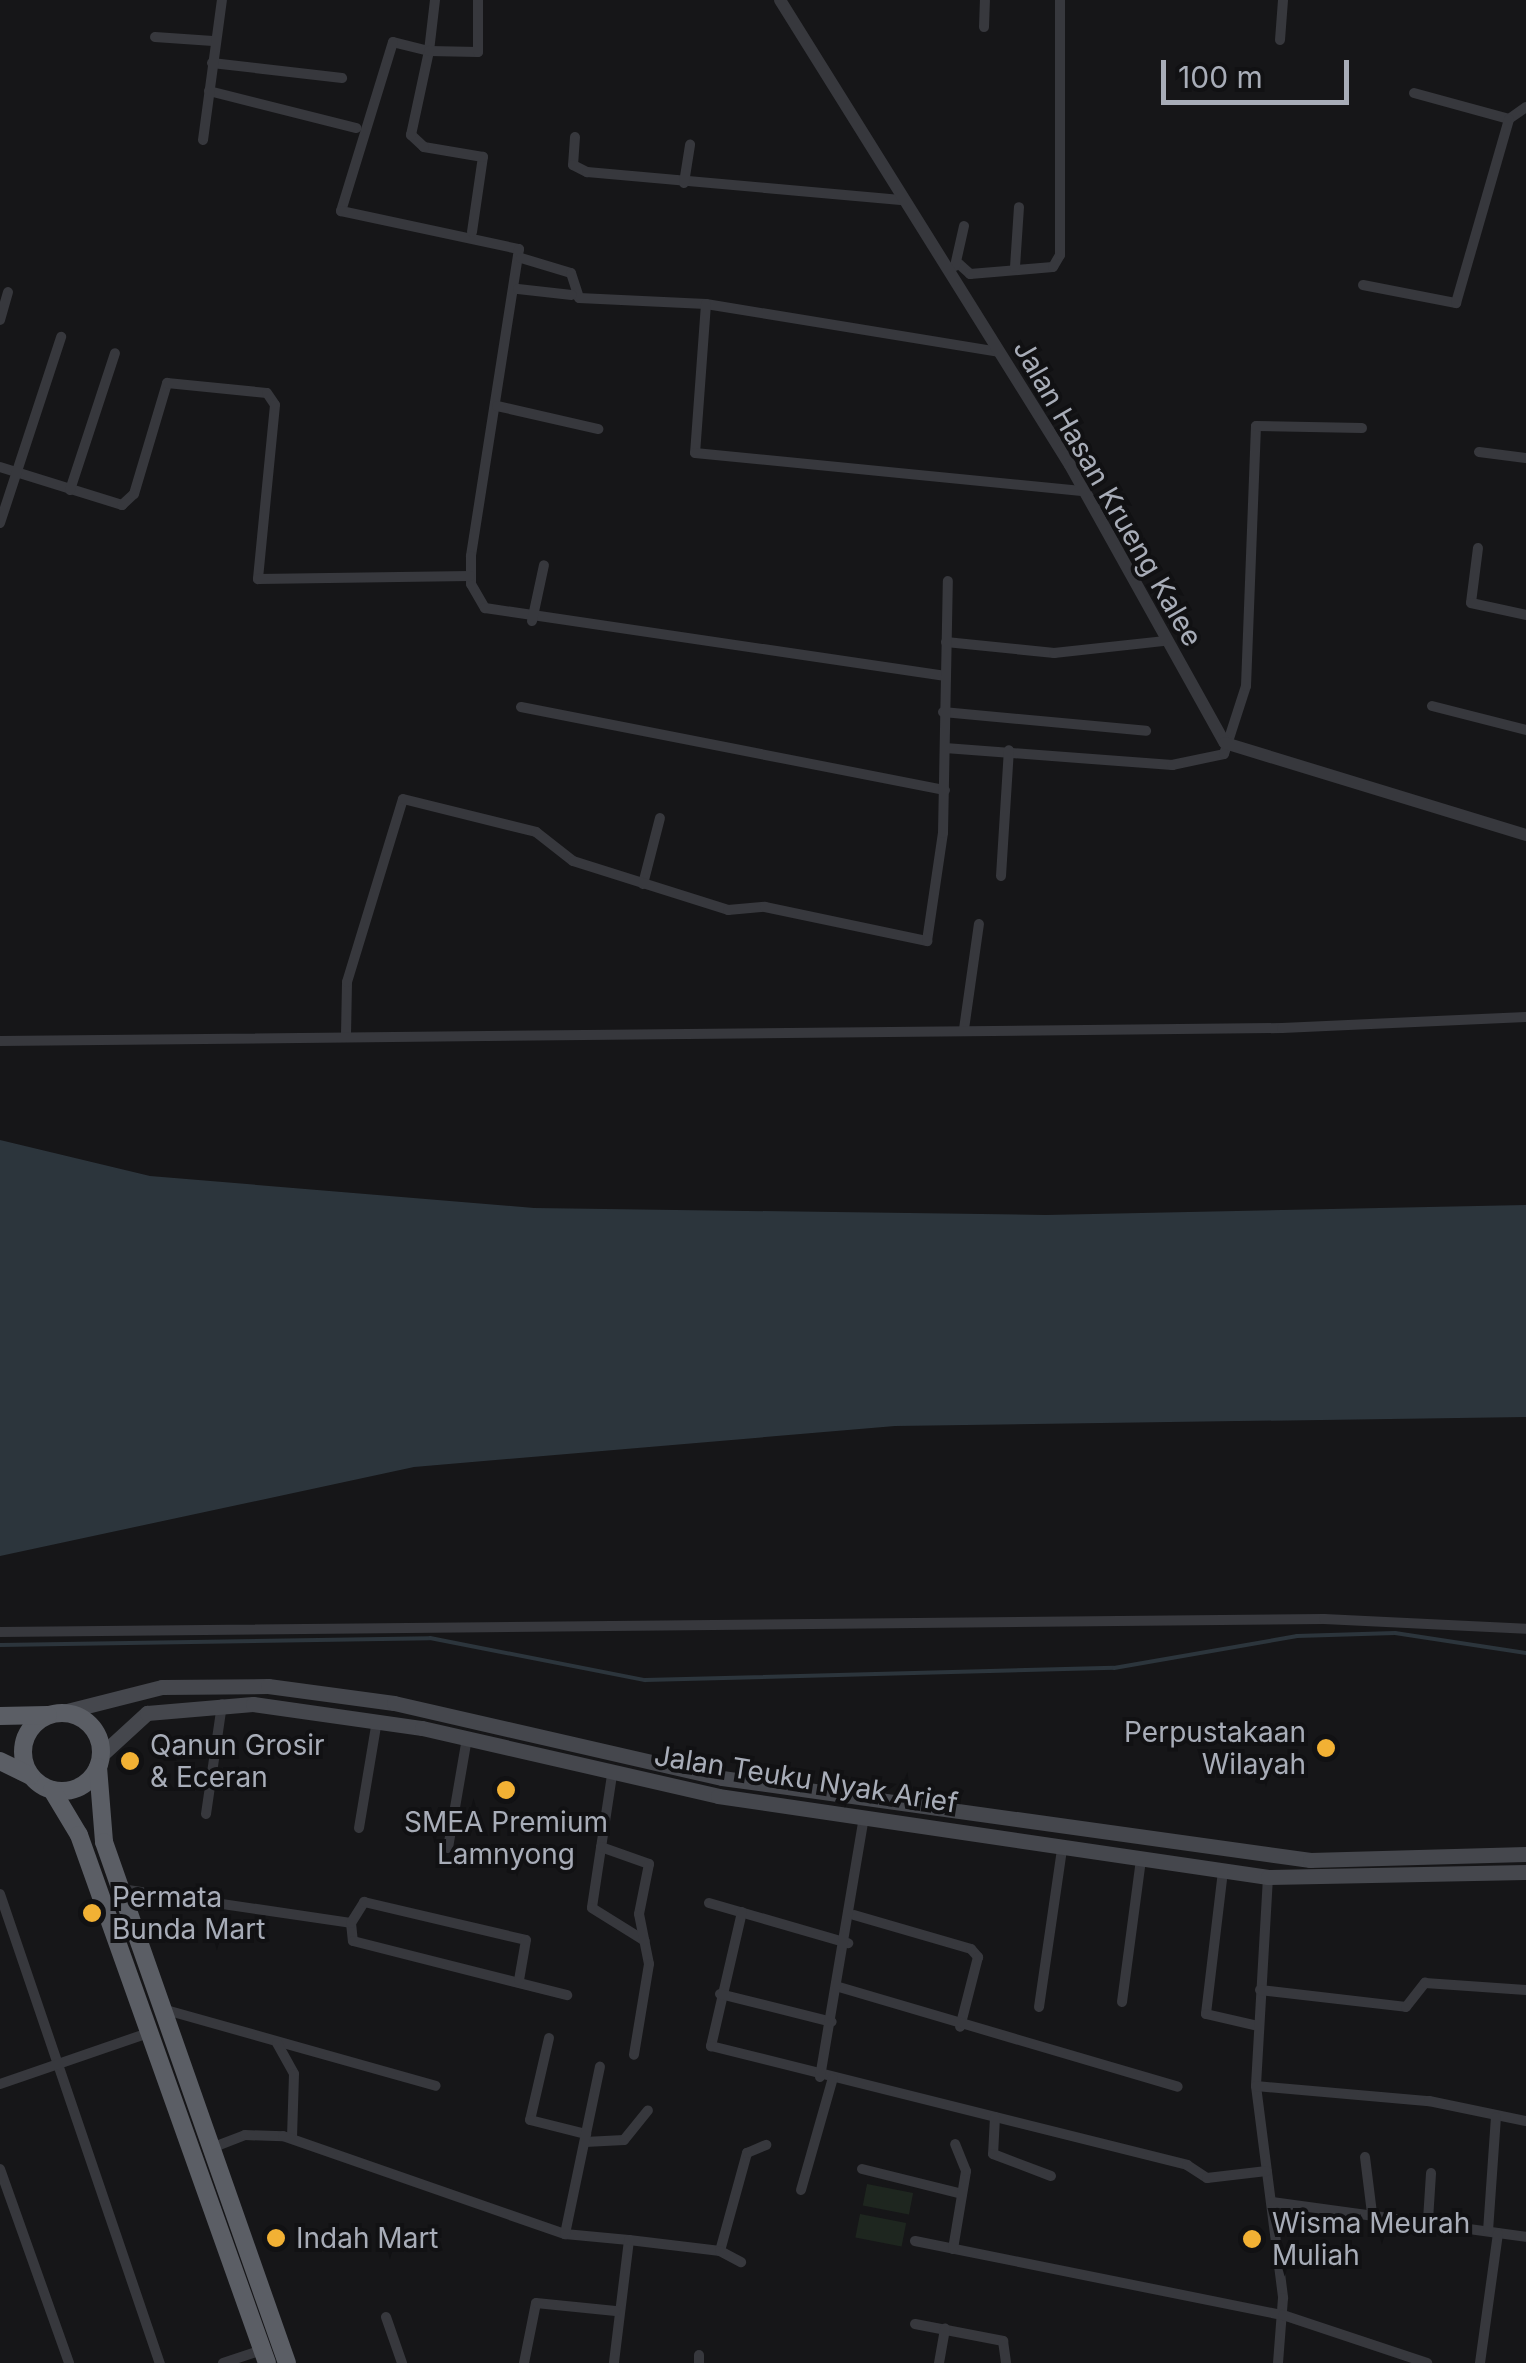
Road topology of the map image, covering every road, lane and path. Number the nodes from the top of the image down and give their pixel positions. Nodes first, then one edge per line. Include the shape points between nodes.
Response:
1 (222, 0) edge
2 (434, 0) edge
3 (478, 0) edge
4 (780, 0) edge
5 (985, 0) edge
6 (1060, 0) edge
7 (1284, 0) edge
8 (984, 27) dead end
9 (154, 37) dead end
10 (1280, 40) dead end
11 (214, 42) junction
12 (430, 51) junction
13 (212, 63) junction
14 (342, 78) dead end
15 (209, 91) junction
16 (1414, 92) dead end
17 (1526, 107) edge
18 (1509, 119) junction
19 (356, 128) dead end
20 (575, 137) dead end
21 (203, 140) dead end
22 (690, 144) dead end
23 (684, 183) junction
24 (900, 200) junction
25 (1019, 207) dead end
26 (964, 226) dead end
27 (472, 232) junction
28 (521, 258) junction
29 (959, 264) junction
30 (1015, 267) junction
31 (945, 272) junction
32 (1364, 285) dead end
33 (518, 289) junction
34 (8, 292) dead end
35 (572, 295) junction
36 (706, 304) junction
37 (0, 320) edge
38 (61, 337) dead end
39 (1000, 352) junction
40 (115, 353) dead end
41 (497, 406) junction
42 (1362, 428) dead end
43 (598, 429) dead end
44 (1479, 452) dead end
45 (1526, 458) edge
46 (0, 467) edge
47 (16, 472) junction
48 (70, 490) junction
49 (1084, 491) junction
50 (0, 524) edge
51 (1478, 548) dead end
52 (544, 565) dead end
53 (470, 576) junction
54 (948, 582) dead end
55 (1526, 615) edge
56 (532, 621) junction
57 (1164, 641) junction
58 (946, 642) junction
59 (944, 676) junction
60 (1432, 706) dead end
61 (521, 707) dead end
62 (943, 712) junction
63 (1526, 730) edge
64 (1146, 731) dead end
65 (945, 748) junction
66 (1231, 748) junction
67 (1009, 750) junction
68 (945, 790) junction
69 (660, 818) dead end
70 (1526, 835) edge
71 (1001, 876) dead end
72 (643, 884) junction
73 (979, 924) dead end
74 (1526, 1017) edge
75 (964, 1029) junction
76 (346, 1035) junction
77 (0, 1041) edge
78 (1526, 1628) edge
79 (0, 1632) edge
80 (222, 1703) junction
81 (54, 1714) junction
82 (0, 1716) edge
83 (377, 1721) junction
84 (467, 1738) junction
85 (0, 1761) edge
86 (99, 1761) junction
87 (612, 1775) junction
88 (31, 1776) junction
89 (722, 1778) junction
90 (52, 1790) junction
91 (718, 1796) junction
92 (206, 1814) dead end
93 (864, 1818) junction
94 (359, 1828) dead end
95 (602, 1847) junction
96 (448, 1848) dead end
97 (1062, 1850) junction
98 (1526, 1854) edge
99 (1141, 1859) junction
100 (1223, 1871) junction
101 (1526, 1872) edge
102 (1268, 1877) junction
103 (120, 1889) junction
104 (0, 1894) edge
105 (709, 1903) dead end
106 (742, 1912) junction
107 (854, 1915) junction
108 (351, 1923) junction
109 (645, 1941) junction
110 (848, 1942) junction
111 (520, 1980) junction
112 (840, 1987) junction
113 (1260, 1990) junction
114 (1526, 1990) edge
115 (720, 1994) junction
116 (567, 1995) dead end
117 (1122, 2002) dead end
118 (1039, 2007) dead end
119 (166, 2010) junction
120 (832, 2022) junction
121 (1258, 2026) junction
122 (960, 2027) junction
123 (152, 2031) junction
124 (550, 2038) dead end
125 (278, 2044) junction
126 (634, 2055) dead end
127 (57, 2064) junction
128 (600, 2067) dead end
129 (827, 2078) junction
130 (0, 2084) edge
131 (436, 2086) dead end
132 (1256, 2086) junction
133 (1178, 2087) dead end
134 (648, 2110) dead end
135 (995, 2117) junction
136 (1496, 2117) junction
137 (1526, 2121) edge
138 (292, 2138) junction
139 (586, 2138) junction
140 (955, 2144) dead end
141 (766, 2145) dead end
142 (214, 2147) junction
143 (1365, 2157) dead end
144 (0, 2169) edge
145 (862, 2169) dead end
146 (1267, 2171) junction
147 (1431, 2173) dead end
148 (1051, 2176) dead end
149 (801, 2190) dead end
150 (962, 2194) junction
151 (1272, 2202) junction
152 (1372, 2214) junction
153 (1428, 2220) junction
154 (1493, 2232) junction
155 (566, 2234) junction
156 (1526, 2237) edge
157 (629, 2240) junction
158 (915, 2241) dead end
159 (953, 2249) junction
160 (720, 2251) junction
161 (741, 2262) dead end
162 (616, 2311) junction
163 (1283, 2314) junction
164 (386, 2317) dead end
165 (915, 2324) dead end
166 (944, 2329) junction
167 (264, 2356) edge
168 (69, 2363) edge
169 (160, 2363) edge
170 (223, 2363) edge
171 (287, 2363) edge
172 (402, 2363) edge
173 (524, 2363) edge
174 (614, 2363) edge
175 (939, 2363) edge
176 (1006, 2363) edge
177 (1278, 2363) edge
178 (1427, 2363) edge
179 (1480, 2363) edge

1 - 11 street
2 - 12 street
3 - 12 street via 475,56
4 - 24 street, Jalan Hasan Krueng Kalee
5 - 8 street
6 - 30 street via 1060,256 1053,267
7 - 10 street
9 - 11 street
11 - 13 street
12 - 27 street via 411,135 424,146 483,157
12 - 27 street via 393,42 341,212
13 - 14 street
13 - 15 street
15 - 19 street
15 - 21 street
16 - 18 street
17 - 18 street
18 - 32 street via 1456,303
20 - 23 street via 576,169
22 - 23 street
23 - 24 street
24 - 31 street, Jalan Hasan Krueng Kalee
25 - 30 street
26 - 29 street
27 - 28 street via 512,242
28 - 33 street
28 - 35 street via 571,273
29 - 30 street via 970,274
29 - 31 street
31 - 39 street, Jalan Hasan Krueng Kalee
33 - 35 street
33 - 41 street
34 - 37 street
35 - 36 street
36 - 39 street
36 - 49 street via 695,453
38 - 47 street
39 - 49 street, Jalan Hasan Krueng Kalee
40 - 48 street
41 - 43 street
41 - 53 street
42 - 66 street via 1256,426 1246,686
44 - 45 street
46 - 47 street
47 - 48 street
47 - 50 street
48 - 53 street via 116,504 131,499 167,384 268,393 276,404 258,579
49 - 57 street, Jalan Hasan Krueng Kalee
51 - 55 street via 1471,604
52 - 56 street
53 - 56 street via 485,608
54 - 58 street
56 - 59 street
57 - 58 street via 1054,653
57 - 66 street, Jalan Hasan Krueng Kalee
58 - 59 street
59 - 62 street
60 - 63 street
61 - 68 street
62 - 64 street
62 - 65 street
65 - 67 street
65 - 68 street
66 - 67 street via 1172,765
66 - 70 street
67 - 71 street
68 - 72 street via 933,932 920,944 765,907 728,910
69 - 72 street
72 - 76 street via 573,860 536,832 400,799 345,994
73 - 75 street
74 - 75 street
75 - 76 street
76 - 77 street
78 - 79 street via 1324,1618
80 - 83 main road, Jalan Teuku Nyak Arief
80 - 86 main road, Jalan Teuku Nyak Arief via 147,1713
80 - 92 street
81 - 82 highway
81 - 86 highway via 90,1725
81 - 88 highway via 26,1736
81 - 89 main road, Jalan Teuku Nyak Arief via 162,1686 268,1686 394,1703
83 - 84 main road, Jalan Teuku Nyak Arief
83 - 94 street
84 - 87 main road, Jalan Teuku Nyak Arief
84 - 96 street
85 - 88 highway
86 - 90 highway via 74,1789
86 - 103 highway via 104,1842
87 - 91 main road, Jalan Teuku Nyak Arief
87 - 95 street
88 - 90 highway
89 - 91 main road
89 - 98 main road, Jalan Teuku Nyak Arief via 1310,1860
90 - 123 highway via 80,1835
91 - 93 main road, Jalan Teuku Nyak Arief
93 - 97 main road, Jalan Teuku Nyak Arief
93 - 107 street
95 - 109 street via 594,1913
95 - 109 street via 646,1857
97 - 99 main road, Jalan Teuku Nyak Arief
97 - 118 street
99 - 100 main road, Jalan Teuku Nyak Arief
99 - 117 street
100 - 102 main road, Jalan Teuku Nyak Arief
100 - 121 street via 1206,2014
101 - 102 main road, Jalan Teuku Nyak Arief
102 - 113 street
103 - 108 street
103 - 119 highway
104 - 127 street
105 - 106 street
106 - 110 street
106 - 115 street
107 - 110 street
107 - 122 street via 972,1948 978,1958
108 - 111 street via 353,1941
108 - 111 street via 364,1902 526,1940
109 - 126 street
110 - 112 street
111 - 116 street
112 - 120 street
112 - 122 street
113 - 114 street via 1406,2008 1426,1983
113 - 121 street
115 - 120 street
115 - 129 street via 712,2046
119 - 125 street
119 - 142 highway
120 - 129 street
121 - 132 street
122 - 133 street
123 - 127 street
123 - 167 highway
124 - 139 street via 530,2120
125 - 131 street
125 - 138 street via 294,2074
127 - 130 street
127 - 169 street
128 - 139 street
129 - 135 street
129 - 149 street
132 - 136 street via 1429,2101
132 - 146 street
134 - 139 street via 624,2140
135 - 146 street via 1187,2165 1207,2178
135 - 148 street via 992,2154
136 - 137 street
136 - 154 street
138 - 142 street via 264,2132
138 - 155 street
139 - 155 street
140 - 150 street via 966,2165
141 - 160 street via 747,2153
142 - 171 highway
143 - 152 street
144 - 168 street
145 - 150 street
146 - 151 street
147 - 153 street
150 - 159 street
151 - 152 street
151 - 163 street
152 - 153 street
153 - 154 street
154 - 156 street
154 - 179 street
155 - 157 street
157 - 160 street
157 - 162 street
158 - 159 street
159 - 163 street
160 - 161 street
162 - 173 street via 536,2303
162 - 174 street
163 - 177 street
163 - 178 street
164 - 172 street
165 - 166 street
166 - 175 street
166 - 176 street via 1002,2342
167 - 170 street

